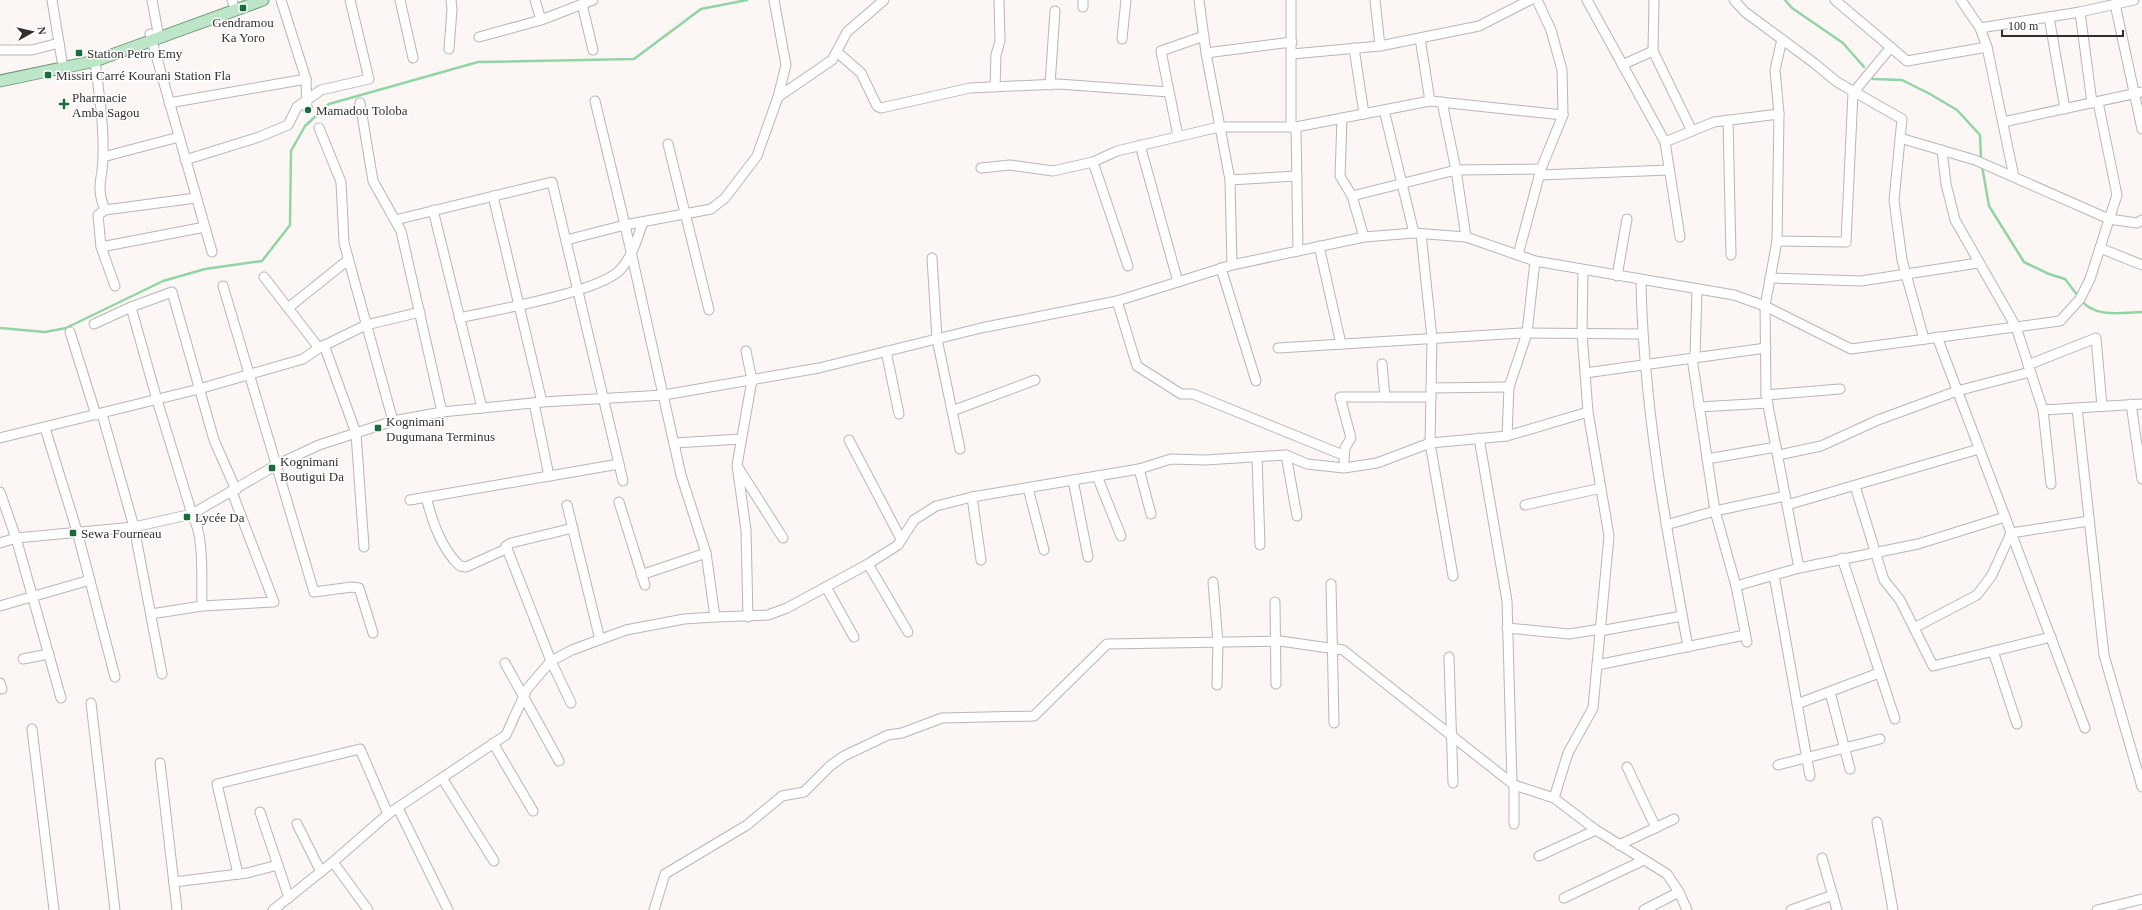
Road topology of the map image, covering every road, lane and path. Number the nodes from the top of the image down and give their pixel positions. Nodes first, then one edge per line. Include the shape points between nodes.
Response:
1 (52, 0) edge
2 (152, 0) edge
3 (263, 0) edge
4 (281, 0) edge
5 (350, 0) edge
6 (400, 0) edge
7 (451, 0) edge
8 (535, 0) edge
9 (774, 0) edge
10 (884, 0) edge
11 (999, 0) edge
12 (1126, 0) edge
13 (1201, 0) edge
14 (1291, 0) edge
15 (1374, 0) edge
16 (1530, 0) edge
17 (1537, 0) edge
18 (1587, 0) edge
19 (1654, 0) edge
20 (1734, 0) edge
21 (1835, 0) edge
22 (1961, 0) edge
23 (2134, 0) edge
24 (235, 1) edge
25 (586, 2) edge
26 (2114, 4) junction
27 (1055, 11) dead end
28 (2080, 12) junction
29 (2049, 17) junction
30 (541, 20) junction
31 (1980, 28) junction
32 (155, 36) junction
33 (1204, 36) junction
34 (479, 37) dead end
35 (1420, 38) junction
36 (1122, 39) dead end
37 (1782, 39) junction
38 (1292, 42) junction
39 (59, 44) junction
40 (1380, 46) junction
41 (1891, 47) junction
42 (1987, 47) junction
43 (1354, 48) junction
44 (0, 50) edge
45 (449, 50) dead end
46 (593, 50) dead end
47 (1653, 51) junction
48 (837, 52) junction
49 (1206, 53) junction
50 (1292, 54) junction
51 (413, 58) dead end
52 (62, 61) junction
53 (95, 62) junction
54 (1622, 66) junction
55 (0, 74) edge
56 (306, 79) junction
57 (0, 81) edge
58 (1050, 85) junction
59 (995, 87) junction
60 (1169, 92) junction
61 (1853, 93) junction
62 (2138, 93) edge
63 (778, 97) junction
64 (595, 101) dead end
65 (1430, 101) junction
66 (1442, 102) junction
67 (2095, 102) junction
68 (169, 103) junction
69 (360, 103) dead end
70 (307, 104) junction
71 (2065, 109) junction
72 (1384, 110) junction
73 (1364, 114) junction
74 (1779, 114) junction
75 (1563, 115) junction
76 (1342, 118) junction
77 (1728, 120) junction
78 (2003, 122) junction
79 (1219, 127) junction
80 (1293, 127) junction
81 (319, 128) dead end
82 (2142, 129) edge
83 (1692, 131) junction
84 (179, 136) junction
85 (1178, 136) junction
86 (1900, 138) junction
87 (1665, 142) junction
88 (668, 144) dead end
89 (1140, 145) junction
90 (1942, 150) junction
91 (103, 157) junction
92 (185, 160) junction
93 (1093, 162) junction
94 (981, 168) dead end
95 (1456, 170) junction
96 (1669, 170) junction
97 (1541, 172) junction
98 (1297, 176) junction
99 (2014, 177) junction
100 (1230, 180) junction
101 (1402, 184) junction
102 (493, 196) junction
103 (1352, 196) junction
104 (196, 198) junction
105 (104, 210) junction
106 (433, 210) junction
107 (685, 214) junction
108 (1627, 219) dead end
109 (2109, 219) junction
110 (395, 220) junction
111 (2142, 220) edge
112 (643, 222) junction
113 (625, 225) junction
114 (205, 227) junction
115 (1417, 234) junction
116 (1364, 237) junction
117 (1466, 237) junction
118 (1680, 237) dead end
119 (566, 240) junction
120 (1777, 241) junction
121 (1319, 246) junction
122 (101, 247) junction
123 (2100, 248) junction
124 (1298, 251) junction
125 (212, 252) dead end
126 (632, 253) junction
127 (1518, 255) junction
128 (1731, 255) dead end
129 (932, 258) dead end
130 (348, 260) junction
131 (1535, 261) junction
132 (1978, 262) junction
133 (1232, 265) junction
134 (2142, 265) edge
135 (1128, 266) dead end
136 (1221, 268) junction
137 (1583, 270) junction
138 (1906, 274) junction
139 (1617, 276) junction
140 (264, 277) dead end
141 (1770, 278) junction
142 (1641, 280) junction
143 (1178, 282) junction
144 (115, 286) dead end
145 (224, 286) dead end
146 (1697, 289) junction
147 (578, 290) junction
148 (1117, 301) junction
149 (519, 304) junction
150 (1765, 306) junction
151 (131, 307) junction
152 (288, 308) junction
153 (709, 310) dead end
154 (420, 312) junction
155 (459, 318) junction
156 (94, 324) dead end
157 (366, 325) junction
158 (2016, 327) junction
159 (70, 332) dead end
160 (1527, 333) junction
161 (1582, 334) junction
162 (1642, 334) junction
163 (1937, 337) junction
164 (1432, 338) junction
165 (937, 339) junction
166 (1924, 339) junction
167 (1341, 344) junction
168 (322, 346) junction
169 (1278, 348) dead end
170 (1766, 348) junction
171 (746, 351) dead end
172 (886, 351) junction
173 (1694, 358) junction
174 (1382, 364) dead end
175 (1646, 365) junction
176 (2029, 369) junction
177 (1585, 373) junction
178 (250, 374) junction
179 (752, 380) junction
180 (1035, 380) dead end
181 (1256, 381) dead end
182 (1509, 387) junction
183 (199, 389) junction
184 (1840, 389) dead end
185 (1957, 391) junction
186 (1431, 392) junction
187 (664, 395) junction
188 (1385, 397) junction
189 (604, 398) junction
190 (1767, 399) junction
191 (157, 400) junction
192 (538, 402) junction
193 (2131, 404) junction
194 (2142, 404) edge
195 (2102, 406) junction
196 (1699, 407) junction
197 (482, 408) junction
198 (2077, 408) junction
199 (2043, 410) junction
200 (952, 411) junction
201 (442, 412) junction
202 (1588, 412) junction
203 (99, 414) junction
204 (899, 414) dead end
205 (393, 421) junction
206 (45, 428) junction
207 (356, 433) junction
208 (1507, 436) junction
209 (0, 438) edge
210 (1479, 438) junction
211 (741, 439) junction
212 (850, 440) dead end
213 (674, 443) junction
214 (1430, 443) junction
215 (960, 449) dead end
216 (1979, 449) junction
217 (1777, 451) junction
218 (1343, 455) junction
219 (1286, 456) junction
220 (1257, 457) junction
221 (1707, 459) junction
222 (278, 464) junction
223 (619, 464) junction
224 (737, 465) junction
225 (1344, 468) junction
226 (1139, 469) junction
227 (549, 476) junction
228 (1097, 476) junction
229 (2142, 479) edge
230 (1073, 480) junction
231 (623, 481) dead end
232 (2051, 484) dead end
233 (1855, 486) junction
234 (1028, 488) junction
235 (1601, 488) junction
236 (234, 491) junction
237 (0, 492) edge
238 (1785, 496) junction
239 (426, 497) junction
240 (972, 497) junction
241 (410, 500) dead end
242 (619, 502) dead end
243 (567, 504) dead end
244 (1526, 505) dead end
245 (1787, 505) junction
246 (1715, 511) junction
247 (192, 514) junction
248 (1151, 514) dead end
249 (1297, 516) dead end
250 (2005, 517) junction
251 (2089, 521) junction
252 (1666, 525) junction
253 (134, 527) junction
254 (573, 528) junction
255 (77, 532) junction
256 (2011, 533) junction
257 (1121, 536) dead end
258 (16, 538) junction
259 (783, 538) dead end
260 (901, 539) junction
261 (0, 543) edge
262 (1260, 545) dead end
263 (364, 547) dead end
264 (506, 549) junction
265 (1044, 550) dead end
266 (1875, 552) junction
267 (706, 553) junction
268 (1088, 557) dead end
269 (1842, 558) junction
270 (981, 560) dead end
271 (868, 564) junction
272 (1799, 568) junction
273 (641, 575) junction
274 (1774, 575) junction
275 (1453, 576) dead end
276 (90, 580) junction
277 (1213, 582) dead end
278 (1331, 584) dead end
279 (645, 586) dead end
280 (1736, 586) junction
281 (826, 587) junction
282 (33, 597) junction
283 (1275, 602) dead end
284 (0, 606) edge
285 (202, 606) junction
286 (151, 614) junction
287 (1682, 616) junction
288 (715, 617) junction
289 (748, 617) junction
290 (1507, 628) junction
291 (1914, 628) junction
292 (1601, 630) junction
293 (908, 632) dead end
294 (373, 633) dead end
295 (2050, 637) junction
296 (854, 638) dead end
297 (600, 640) junction
298 (1275, 641) junction
299 (1218, 642) junction
300 (1688, 647) junction
301 (1333, 648) junction
302 (1993, 651) junction
303 (49, 654) junction
304 (1449, 657) dead end
305 (23, 659) dead end
306 (551, 661) junction
307 (505, 663) dead end
308 (1597, 665) junction
309 (1879, 673) junction
310 (162, 674) dead end
311 (115, 677) dead end
312 (1276, 684) dead end
313 (1217, 685) dead end
314 (1830, 692) junction
315 (524, 697) junction
316 (61, 698) dead end
317 (571, 702) dead end
318 (91, 703) dead end
319 (1797, 704) junction
320 (1894, 720) dead end
321 (1334, 723) dead end
322 (2017, 724) dead end
323 (2085, 728) dead end
324 (32, 729) dead end
325 (1452, 735) junction
326 (1880, 739) dead end
327 (494, 743) junction
328 (1845, 748) junction
329 (1807, 758) junction
330 (559, 761) dead end
331 (160, 763) dead end
332 (1778, 765) dead end
333 (1627, 767) dead end
334 (1850, 768) dead end
335 (1810, 776) dead end
336 (442, 778) junction
337 (1454, 783) dead end
338 (1513, 784) junction
339 (2142, 787) edge
340 (1554, 798) junction
341 (398, 808) junction
342 (532, 811) dead end
343 (260, 812) dead end
344 (388, 814) junction
345 (1674, 819) dead end
346 (1877, 822) dead end
347 (297, 824) dead end
348 (1514, 824) dead end
349 (1656, 828) junction
350 (1596, 830) junction
351 (1619, 845) junction
352 (1540, 856) dead end
353 (1822, 858) dead end
354 (1644, 860) junction
355 (494, 861) dead end
356 (333, 862) junction
357 (278, 865) junction
358 (321, 872) junction
359 (238, 874) junction
360 (174, 882) junction
361 (1679, 892) junction
362 (1833, 895) junction
363 (289, 898) junction
364 (1564, 898) dead end
365 (2142, 899) edge
366 (54, 910) edge
367 (115, 910) edge
368 (177, 910) edge
369 (273, 910) edge
370 (368, 910) edge
371 (448, 910) edge
372 (654, 910) edge
373 (1644, 910) edge
374 (1687, 910) edge
375 (1791, 910) edge
376 (1837, 910) edge
377 (1893, 910) edge
378 (2096, 910) edge

1 - 39 street
2 - 32 street
3 - 32 main road
4 - 56 street
5 - 70 street via 369,79 321,90
6 - 51 street
7 - 45 street
8 - 30 street
9 - 63 street via 786,65
10 - 48 street via 847,32
11 - 59 street via 1000,41 996,55
12 - 36 street
13 - 33 street
14 - 38 street
15 - 40 street
16 - 35 street via 1479,26
17 - 75 street via 1551,30 1562,70
18 - 54 street
19 - 47 street
20 - 37 street via 1745,12
21 - 41 street
22 - 31 street
23 - 26 street
24 - 32 main road
25 - 30 street
25 - 46 street
26 - 28 street
26 - 62 street
27 - 58 street
28 - 29 street
28 - 67 street
29 - 31 street
29 - 71 street
30 - 34 street
31 - 42 street
32 - 52 main road
32 - 53 main road
32 - 68 street
33 - 49 street
33 - 60 street via 1161,51
35 - 40 street
35 - 65 street
37 - 61 street
37 - 74 street via 1775,70
38 - 49 street
38 - 50 street
39 - 44 street via 32,50
39 - 52 street
40 - 43 street
41 - 42 street via 1907,61
41 - 61 street
42 - 78 street
43 - 50 street
43 - 73 street
47 - 54 street
47 - 83 street
48 - 59 street via 861,73 877,106 882,108 951,91
48 - 63 street via 832,60
49 - 79 street
50 - 80 street
52 - 55 main road
53 - 57 main road
53 - 91 street
54 - 87 street
56 - 68 street
56 - 70 street
58 - 59 street
58 - 60 street
60 - 85 street
61 - 86 street via 1902,119
61 - 120 street via 1846,242
62 - 67 street
62 - 82 street
63 - 107 street via 757,156 745,173 725,198 711,209
64 - 113 street
65 - 66 street
65 - 72 street
66 - 75 street
66 - 95 street
67 - 71 street
67 - 109 street via 2117,195
68 - 84 street
69 - 110 street via 373,181
70 - 92 street via 297,107 288,125 259,137
71 - 78 street
72 - 73 street
72 - 101 street
73 - 76 street
74 - 77 street
74 - 120 street
75 - 97 street
76 - 80 street
76 - 103 street via 1340,176
77 - 83 street via 1714,122
77 - 128 street
78 - 99 street
79 - 80 street
79 - 85 street
79 - 100 street
80 - 98 street
81 - 130 street via 341,182 344,243
83 - 87 street
84 - 91 street
84 - 92 street
85 - 89 street
86 - 90 street
86 - 138 street via 1894,200
87 - 96 street
88 - 107 street
89 - 93 street via 1117,151
89 - 143 street
90 - 99 street via 1975,160
90 - 132 street via 1946,184 1955,220
91 - 105 street via 99,186
92 - 104 street
93 - 94 street via 1053,171 1010,165
93 - 135 street
95 - 97 street
95 - 101 street
95 - 117 street
96 - 97 street
96 - 118 street
97 - 127 street
98 - 100 street
98 - 124 street
99 - 109 street
100 - 133 street
101 - 103 street
101 - 115 street
102 - 106 street
102 - 119 street via 552,182
102 - 149 street
103 - 116 street
104 - 105 street
104 - 114 street
105 - 122 street via 98,217
106 - 110 street
106 - 155 street
107 - 112 street
107 - 153 street
108 - 139 street
109 - 111 street via 2137,223
109 - 123 street
110 - 154 street via 401,231
112 - 113 street
112 - 126 street
113 - 119 street
113 - 126 street
114 - 122 street
114 - 125 street
115 - 116 street
115 - 117 street
115 - 164 street
116 - 121 street
117 - 127 street
119 - 147 street
120 - 141 street
121 - 124 street
121 - 167 street
122 - 144 street
123 - 134 street
123 - 158 street via 2090,279 2080,299 2060,321
124 - 133 street
126 - 147 street via 611,278
126 - 187 street
127 - 131 street
129 - 165 street
130 - 152 street
130 - 157 street
131 - 137 street
131 - 160 street
132 - 138 street
132 - 158 street
133 - 136 street
136 - 143 street
136 - 181 street
137 - 139 street
137 - 161 street
138 - 141 street via 1862,281
138 - 166 street
139 - 142 street
140 - 152 street
141 - 150 street
142 - 146 street
142 - 162 street
143 - 148 street
145 - 178 street
146 - 150 street via 1734,295
146 - 173 street
147 - 149 street
147 - 189 street
148 - 165 street
148 - 218 street via 1137,366 1181,394 1193,394
149 - 155 street
149 - 192 street
150 - 166 street via 1851,349
150 - 170 street
151 - 156 street
151 - 183 street via 172,292
151 - 191 street
152 - 168 street
154 - 157 street
154 - 201 street
155 - 197 street
157 - 168 street
157 - 205 street
158 - 163 street
158 - 176 street
159 - 203 street
160 - 161 street
160 - 164 street
160 - 182 street
161 - 162 street
161 - 177 street
162 - 175 street
163 - 166 street
163 - 185 street
164 - 167 street
164 - 186 street
165 - 172 street
165 - 200 street
167 - 169 street
168 - 178 street via 303,359
168 - 207 street
170 - 173 street
170 - 190 street
171 - 179 street
172 - 179 street via 819,368
172 - 204 street
173 - 175 street
173 - 196 street
174 - 188 street
175 - 177 street
175 - 252 street
176 - 185 street
176 - 195 street via 2096,338
176 - 199 street
177 - 202 street
178 - 183 street
178 - 222 street
179 - 187 street
179 - 211 street
180 - 200 street
182 - 186 street
182 - 208 street
183 - 191 street
183 - 236 street via 214,440
184 - 190 street
185 - 216 street
185 - 217 street via 1878,420 1821,446
186 - 188 street
186 - 214 street
187 - 189 street
187 - 213 street
188 - 218 street via 1340,397 1351,438
189 - 192 street
189 - 223 street
190 - 196 street
190 - 217 street
191 - 203 street
191 - 247 street
192 - 197 street
192 - 227 street
193 - 194 street
193 - 195 street
193 - 229 street
195 - 198 street
196 - 221 street
197 - 201 street
198 - 199 street
198 - 251 street
199 - 232 street
200 - 215 street
201 - 205 street
202 - 208 street
202 - 235 street
203 - 206 street
203 - 253 street
205 - 207 street
206 - 209 street
206 - 255 street
207 - 222 street via 319,445
207 - 263 street
208 - 210 street
210 - 214 street
210 - 290 street via 1507,601
211 - 213 street
211 - 224 street
212 - 260 street
213 - 267 street via 681,475
214 - 225 street via 1377,463
214 - 275 street
216 - 233 street
216 - 250 street
217 - 221 street
217 - 238 street
218 - 225 street
219 - 220 street
219 - 225 street via 1307,464
219 - 249 street
220 - 226 street via 1171,460
220 - 262 street
221 - 246 street
222 - 236 street
222 - 294 street via 314,592 359,588
223 - 227 street
223 - 231 street
224 - 259 street
224 - 289 street via 746,530
226 - 228 street
226 - 248 street
227 - 239 street
228 - 230 street
228 - 257 street
230 - 234 street
230 - 268 street
233 - 245 street
233 - 266 street
234 - 240 street
234 - 265 street
235 - 244 street
235 - 292 street via 1609,536
236 - 247 street
236 - 285 street via 274,602
237 - 258 street
238 - 245 street
238 - 246 street
239 - 241 street
239 - 264 street via 440,538 460,566 466,567
240 - 260 street via 936,506 914,520
240 - 270 street
242 - 273 street
243 - 254 street
245 - 272 street
246 - 252 street
246 - 280 street
247 - 253 street
247 - 285 street via 197,523
250 - 256 street
250 - 266 street via 1918,544
251 - 256 street
251 - 339 street via 2104,655
252 - 287 street
253 - 255 street
253 - 286 street
254 - 264 street via 508,544
254 - 297 street
255 - 258 street
255 - 276 street
256 - 291 street via 1992,575 1977,595
256 - 295 street
258 - 261 street
258 - 282 street
260 - 271 street via 898,545
264 - 306 street
266 - 269 street
266 - 291 street via 1884,580 1900,600
267 - 273 street
267 - 288 street
269 - 272 street
269 - 309 street
271 - 281 street
271 - 293 street
272 - 274 street
273 - 279 street
274 - 280 street
274 - 319 street
276 - 282 street
276 - 311 street
277 - 299 street
278 - 301 street
280 - 300 street via 1746,639
281 - 289 street via 787,608 768,615
281 - 296 street
282 - 284 street
282 - 303 street
283 - 298 street
285 - 286 street
286 - 310 street
287 - 292 street
287 - 300 street
288 - 289 street
288 - 297 street via 684,619 626,630
290 - 292 street via 1569,634
290 - 338 street
291 - 302 street via 1933,666
292 - 308 street
295 - 302 street
295 - 323 street
297 - 306 street
298 - 299 street
298 - 301 street
298 - 312 street
299 - 313 street
299 - 372 street via 1107,644 1034,716 942,718 888,735 844,756 804,792 782,796 747,825 664,874
300 - 308 street
301 - 321 street
301 - 325 street via 1343,650
302 - 322 street
303 - 305 street
303 - 316 street
304 - 325 street
306 - 315 street via 527,689
306 - 317 street
307 - 315 street
308 - 340 street via 1593,708 1568,753
309 - 314 street
309 - 320 street
314 - 319 street
314 - 328 street
315 - 327 street via 506,735
315 - 330 street
318 - 367 street
319 - 329 street
324 - 366 street
325 - 337 street
325 - 338 street
326 - 328 street
327 - 336 street
327 - 342 street
328 - 329 street
328 - 334 street
329 - 332 street
329 - 335 street
331 - 360 street
333 - 349 street
336 - 341 street
336 - 355 street
338 - 340 street
338 - 348 street
340 - 350 street
341 - 344 street
341 - 371 street
343 - 357 street
344 - 356 street
344 - 359 street via 360,749 217,784
345 - 349 street
346 - 377 street
347 - 358 street
349 - 351 street
350 - 351 street
350 - 352 street
351 - 354 street
353 - 362 street
354 - 361 street via 1667,874
354 - 364 street
356 - 358 street
356 - 370 street
357 - 359 street
357 - 363 street
358 - 363 street
359 - 360 street
360 - 368 street
361 - 373 street
361 - 374 street
362 - 375 street
362 - 376 street
363 - 369 street
365 - 378 street

